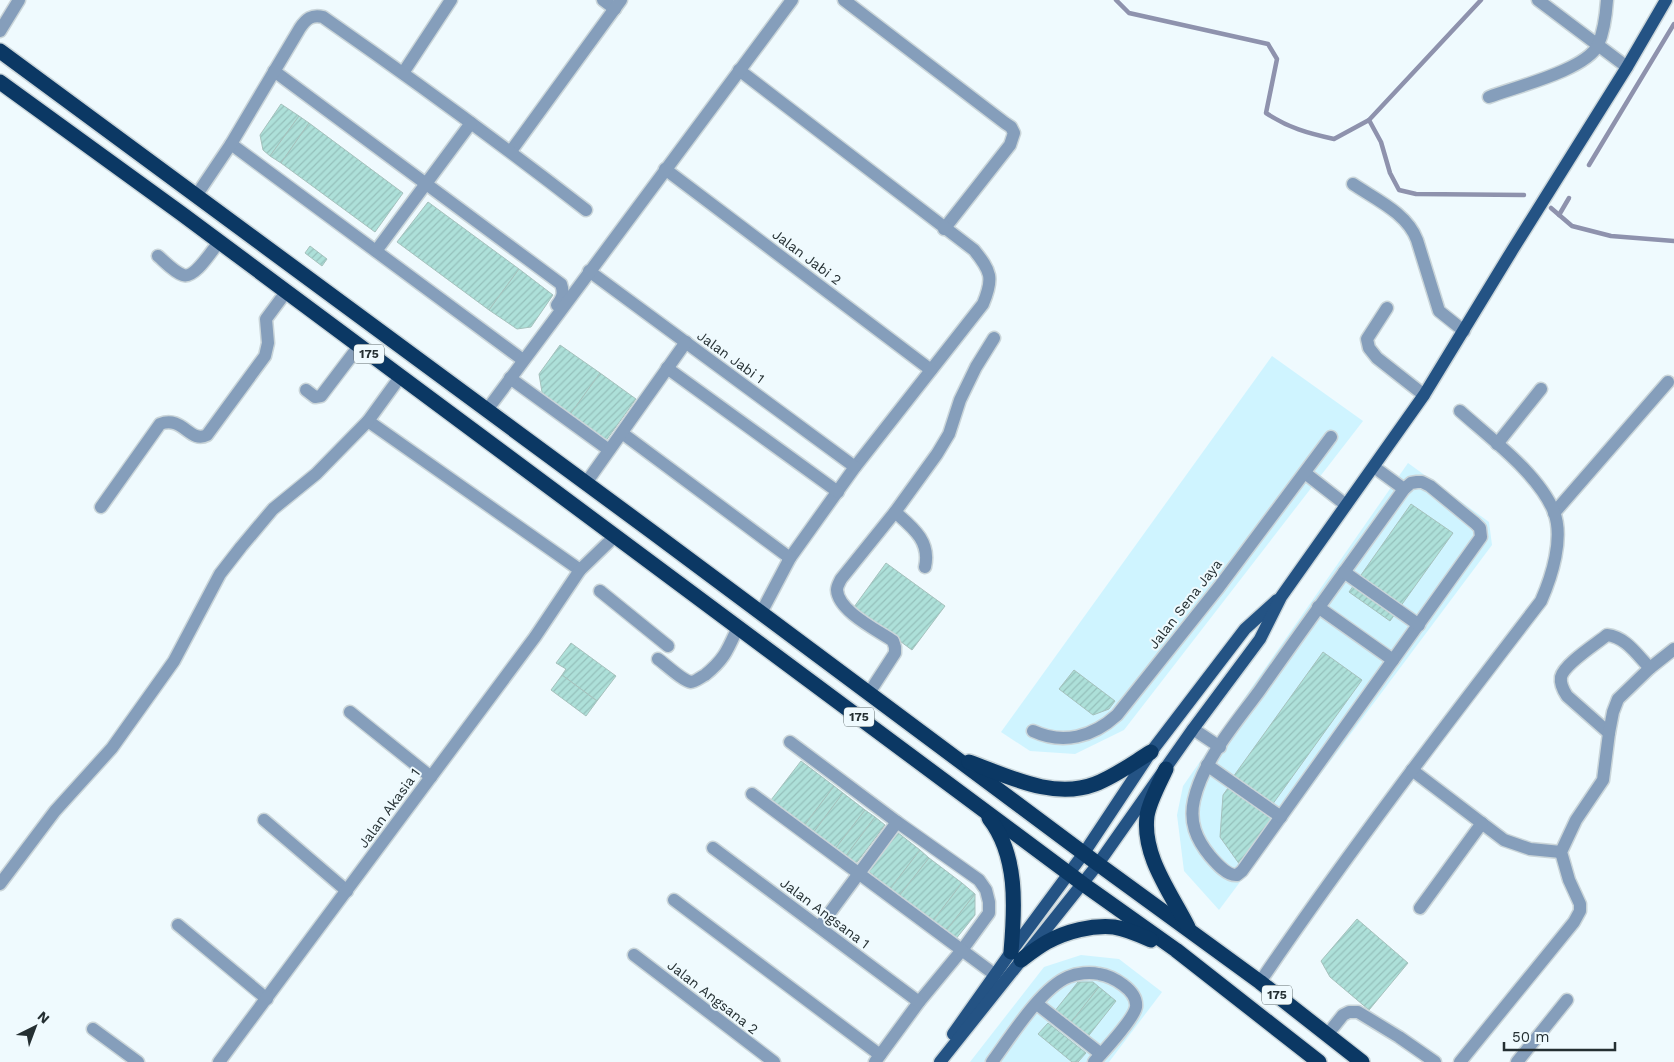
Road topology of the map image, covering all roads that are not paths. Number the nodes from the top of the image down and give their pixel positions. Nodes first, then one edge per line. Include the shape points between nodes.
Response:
1 (19, 0) edge
2 (451, 0) edge
3 (603, 0) edge
4 (792, 0) edge
5 (844, 0) edge
6 (1538, 0) edge
7 (1608, 0) edge
8 (1666, 0) edge
9 (1670, 0) edge
10 (1674, 3) edge
11 (618, 4) edge
12 (0, 31) edge
13 (1597, 46) junction
14 (0, 51) edge
15 (1627, 67) junction
16 (739, 70) junction
17 (274, 71) junction
18 (403, 73) junction
19 (0, 82) edge
20 (1489, 97) dead end
21 (471, 123) junction
22 (231, 144) junction
23 (511, 151) junction
24 (665, 169) junction
25 (427, 184) junction
26 (1353, 184) dead end
27 (196, 196) junction
28 (586, 210) dead end
29 (944, 228) junction
30 (219, 242) junction
31 (376, 251) junction
32 (158, 256) dead end
33 (589, 271) junction
34 (286, 292) junction
35 (1387, 308) dead end
36 (1464, 331) junction
37 (994, 338) dead end
38 (686, 342) junction
39 (359, 346) junction
40 (520, 358) junction
41 (667, 368) junction
42 (931, 370) junction
43 (400, 377) junction
44 (510, 378) junction
45 (1668, 382) dead end
46 (1541, 389) dead end
47 (306, 390) dead end
48 (1424, 395) junction
49 (487, 410) junction
50 (1460, 411) dead end
51 (368, 421) junction
52 (622, 433) junction
53 (1331, 437) dead end
54 (1497, 444) junction
55 (609, 450) junction
56 (855, 467) junction
57 (1374, 467) junction
58 (1305, 473) junction
59 (586, 483) junction
60 (1404, 489) junction
61 (838, 492) junction
62 (1346, 505) junction
63 (101, 507) dead end
64 (895, 512) junction
65 (1554, 513) junction
66 (614, 537) junction
67 (790, 558) junction
68 (925, 567) dead end
69 (580, 570) junction
70 (1344, 572) junction
71 (600, 591) dead end
72 (1280, 597) junction
73 (1318, 607) junction
74 (761, 613) junction
75 (1419, 625) junction
76 (738, 626) junction
77 (668, 646) dead end
78 (1674, 649) edge
79 (658, 659) dead end
80 (1393, 660) junction
81 (1650, 668) junction
82 (869, 693) junction
83 (350, 712) dead end
84 (1193, 729) junction
85 (1032, 731) dead end
86 (1609, 733) junction
87 (790, 742) dead end
88 (1220, 746) junction
89 (1151, 752) junction
90 (956, 758) junction
91 (1207, 765) junction
92 (1166, 769) junction
93 (1412, 770) junction
94 (431, 777) junction
95 (752, 794) dead end
96 (980, 806) junction
97 (1280, 817) junction
98 (264, 820) dead end
99 (897, 822) junction
100 (1482, 823) junction
101 (713, 848) dead end
102 (1561, 852) junction
103 (1084, 853) junction
104 (1098, 864) junction
105 (1069, 872) junction
106 (859, 873) junction
107 (0, 884) edge
108 (1083, 884) junction
109 (347, 891) junction
110 (674, 900) dead end
111 (1420, 908) dead end
112 (178, 925) dead end
113 (820, 926) junction
114 (1190, 930) junction
115 (962, 950) junction
116 (1176, 950) junction
117 (634, 955) dead end
118 (1016, 956) junction
119 (994, 974) junction
120 (1260, 982) junction
121 (267, 998) junction
122 (1567, 1000) dead end
123 (919, 1002) junction
124 (1037, 1004) junction
125 (93, 1029) dead end
126 (1327, 1036) junction
127 (877, 1058) edge
128 (1098, 1058) edge
129 (138, 1062) edge
130 (219, 1062) edge
131 (774, 1062) edge
132 (933, 1062) edge
133 (940, 1062) edge
134 (992, 1062) edge
135 (1319, 1062) edge
136 (1362, 1062) edge
137 (1435, 1062) edge
138 (1460, 1062) edge
139 (1517, 1062) edge

1 - 12 street
2 - 18 street
3 - 11 street
4 - 16 street
5 - 29 street via 1012,127 1014,133 1010,145
6 - 13 street
7 - 13 street
8 - 15 main road
9 - 10 street
11 - 23 street
13 - 15 street
13 - 20 street via 1576,65
14 - 27 highway, 175
15 - 36 main road
16 - 24 street
16 - 29 street
17 - 18 street via 300,28 310,17 316,16 323,17
17 - 22 street
17 - 25 street
18 - 21 street
19 - 30 highway, 175
21 - 23 street
21 - 25 street
22 - 27 street
22 - 31 street
23 - 28 street
24 - 33 street
24 - 42 street, Jalan Jabi 2
25 - 31 street
25 - 40 street via 561,284 562,298
26 - 36 street via 1407,222 1414,231 1439,312
27 - 49 highway, 175
29 - 42 street via 974,250 985,264 990,288 984,304
30 - 32 street via 189,275 182,275
30 - 34 highway, 175
31 - 40 street
33 - 38 street, Jalan Jabi 1
33 - 40 street
34 - 39 highway, 175
34 - 63 street via 266,319 268,343 264,356 207,436 194,436 176,423 160,424
35 - 48 street via 1367,339 1368,348
36 - 48 main road
37 - 64 street via 976,367 937,454
38 - 41 street
38 - 56 street, Jalan Jabi 1
39 - 43 highway, 175
39 - 47 street via 321,396 315,397
40 - 44 street
41 - 52 street
41 - 61 street
42 - 56 street
43 - 51 street
43 - 66 highway, 175
44 - 49 street
44 - 55 street
45 - 65 street
46 - 54 street
48 - 57 main road
49 - 59 highway, 175
50 - 54 street
51 - 69 street
51 - 107 street via 316,474 273,509 241,547 220,574 174,661 112,748 55,812
52 - 55 street
52 - 67 street
53 - 58 street, Jalan Sena Jaya
54 - 65 street via 1542,488
55 - 59 street
56 - 61 street
57 - 60 street
57 - 62 main road
58 - 62 street
58 - 85 street, Jalan Sena Jaya via 1117,715 1105,726 1080,736 1061,739
59 - 74 highway, 175
60 - 70 street
60 - 75 street via 1417,482 1430,486 1475,523 1481,533 1479,542
61 - 67 street
62 - 72 main road
64 - 68 street via 921,537 927,558
64 - 82 street via 837,588 838,597 845,606 893,641 895,653
65 - 93 street via 1556,555 1541,601
66 - 69 street, Jalan Akasia 1
66 - 76 highway, 175
67 - 74 street
69 - 94 street, Jalan Akasia 1
70 - 73 street
70 - 75 street
71 - 77 street
72 - 84 main road via 1260,639
72 - 89 main road via 1245,629
73 - 80 street
73 - 88 street
74 - 82 highway, 175
75 - 80 street
76 - 79 street via 724,657 695,681 684,679
76 - 96 highway, 175
78 - 81 street
80 - 97 street
81 - 86 street via 1618,699
81 - 86 street via 1624,641 1607,635 1565,669 1560,679 1562,689
82 - 90 highway, 175
83 - 94 street
84 - 88 street
84 - 92 main road
86 - 102 street via 1603,780 1576,820
87 - 99 street
88 - 91 street
89 - 90 highway via 1094,784 1074,789 1030,784
89 - 103 main road
90 - 103 highway, 175
91 - 97 street
91 - 97 street via 1194,799 1193,828 1212,858 1229,873 1240,873
92 - 104 main road
92 - 114 highway via 1147,815 1148,836 1152,856
93 - 100 street
93 - 120 street
94 - 109 street, Jalan Akasia 1
95 - 106 street
96 - 105 highway, 175
96 - 118 highway via 998,829 1005,847 1012,881
98 - 109 street
99 - 106 street
99 - 115 street via 979,880 986,890 989,913
100 - 102 street via 1504,840 1530,849
100 - 111 street
101 - 113 street, Jalan Angsana 1
102 - 138 street via 1580,911
103 - 104 highway, 175
103 - 105 main road
104 - 108 main road
104 - 114 highway, 175
105 - 108 highway, 175
105 - 118 main road
106 - 113 street
106 - 115 street
108 - 116 highway, 175
108 - 118 main road
109 - 121 street, Jalan Akasia 1
110 - 127 street
112 - 121 street
113 - 123 street, Jalan Angsana 1
114 - 120 highway, 175
115 - 119 street
115 - 123 street
116 - 118 highway via 1115,927 1074,930
116 - 135 highway, 175
117 - 131 street, Jalan Angsana 2
118 - 119 main road
118 - 133 main road
119 - 132 main road
120 - 126 highway, 175
121 - 130 street, Jalan Akasia 1
122 - 139 street
123 - 127 street
124 - 128 street
124 - 128 street via 1056,984 1083,974 1110,977 1127,988 1135,999 1136,1008
124 - 134 street
125 - 129 street
126 - 136 highway, 175
126 - 137 street via 1343,1015 1358,1012

